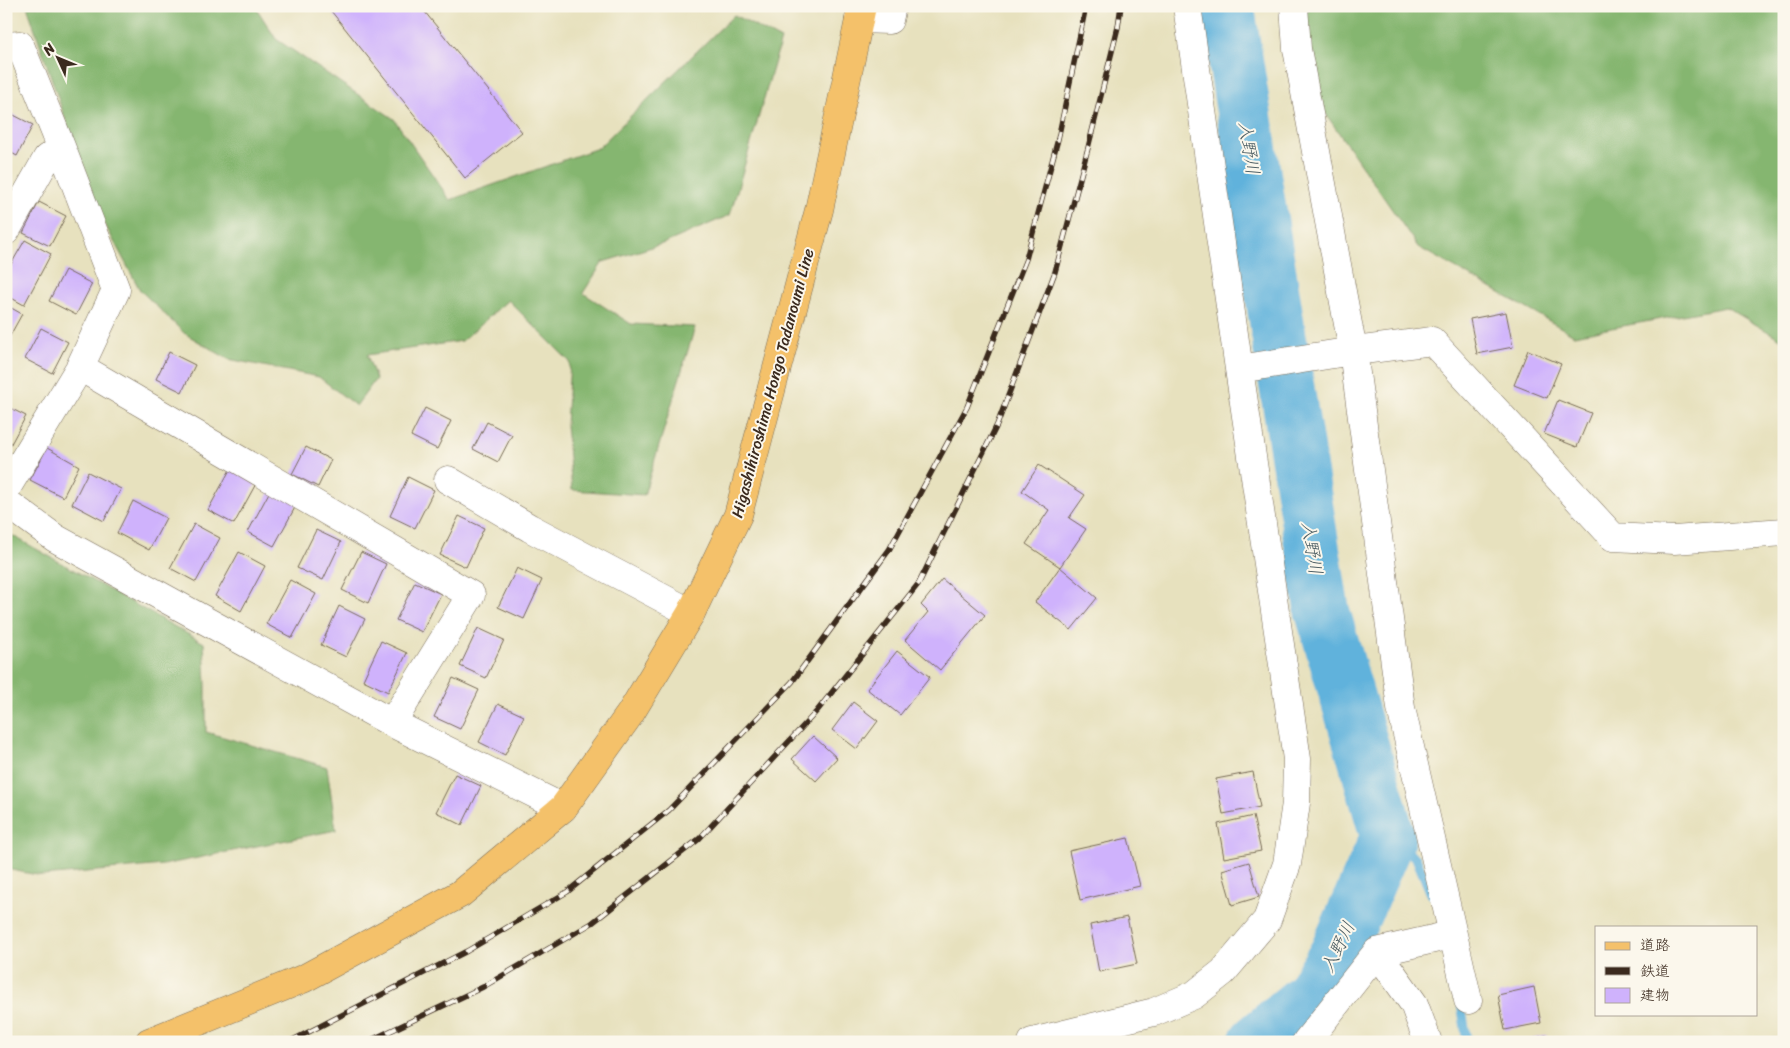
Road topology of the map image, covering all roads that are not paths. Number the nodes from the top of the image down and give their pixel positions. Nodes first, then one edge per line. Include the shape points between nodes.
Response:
1 (892, 6) edge
2 (1187, 6) edge
3 (1294, 6) edge
4 (861, 12) edge
5 (6, 46) edge
6 (62, 148) junction
7 (6, 231) edge
8 (1347, 352) junction
9 (80, 367) junction
10 (1239, 369) junction
11 (448, 480) dead end
12 (6, 489) edge
13 (6, 502) edge
14 (1784, 532) edge
15 (691, 613) junction
16 (392, 723) junction
17 (563, 808) junction
18 (1448, 937) junction
19 (1377, 952) junction
20 (1468, 1000) dead end
21 (149, 1042) edge
22 (1032, 1042) edge
23 (1306, 1042) edge
24 (1428, 1042) edge

1 - 4 street via 889,20
2 - 10 street
3 - 8 street via 1297,49
4 - 15 main road, Higashihiroshima Hongo Tadanoumi Line via 819,210 738,515
5 - 6 street via 20,45
6 - 7 street via 47,158
6 - 9 street via 116,290
8 - 10 street
8 - 14 street via 1432,340 1613,537 1674,540
8 - 18 street via 1401,708
9 - 12 street
9 - 16 street via 471,595
10 - 22 street via 1297,759 1296,803 1287,864 1267,920 1223,972 1194,995 1154,1012
11 - 15 street via 530,528
13 - 16 street via 55,538
15 - 17 main road, Higashihiroshima Hongo Tadanoumi Line via 630,714
16 - 17 street
17 - 21 main road, Higashihiroshima Hongo Tadanoumi Line via 460,894 305,978
18 - 19 street
18 - 20 street
19 - 23 street
19 - 24 street via 1414,1004

